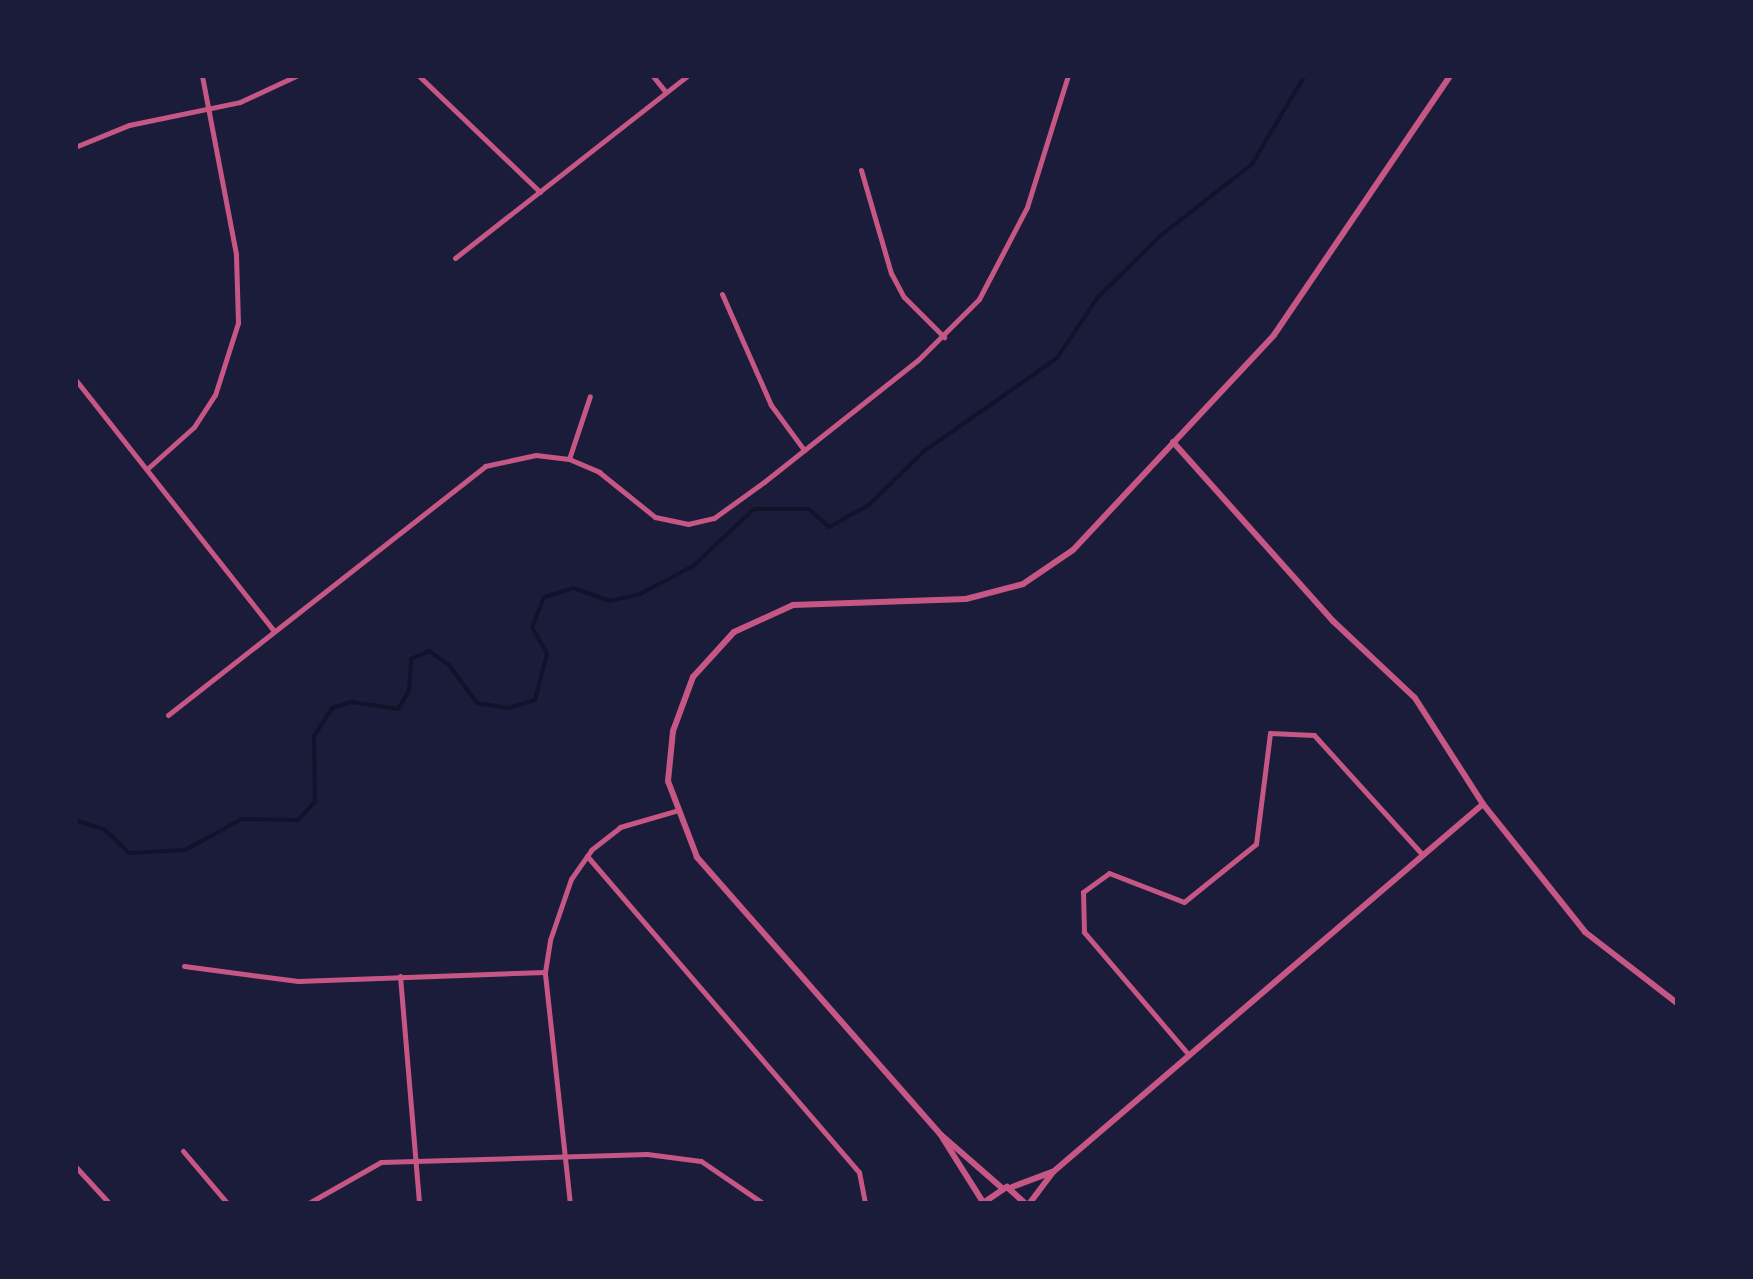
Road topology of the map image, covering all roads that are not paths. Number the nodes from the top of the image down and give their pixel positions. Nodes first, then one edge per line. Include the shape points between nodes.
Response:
1 (202, 75) edge
2 (298, 75) edge
3 (418, 75) edge
4 (652, 75) edge
5 (688, 75) edge
6 (1068, 75) edge
7 (1451, 75) edge
8 (666, 92) junction
9 (208, 107) junction
10 (75, 147) edge
11 (862, 170) dead end
12 (540, 192) junction
13 (455, 258) dead end
14 (722, 294) dead end
15 (944, 338) junction
16 (75, 379) edge
17 (590, 396) dead end
18 (1173, 442) junction
19 (804, 450) junction
20 (570, 459) junction
21 (147, 468) junction
22 (274, 630) junction
23 (168, 715) dead end
24 (1483, 804) junction
25 (675, 811) junction
26 (1422, 854) junction
27 (587, 856) junction
28 (184, 966) dead end
29 (545, 972) junction
30 (400, 976) junction
31 (1678, 1004) edge
32 (1189, 1055) junction
33 (941, 1136) junction
34 (183, 1152) dead end
35 (568, 1159) junction
36 (415, 1160) junction
37 (75, 1166) edge
38 (1053, 1172) junction
39 (1004, 1188) junction
40 (983, 1203) edge
41 (110, 1204) edge
42 (228, 1204) edge
43 (307, 1204) edge
44 (419, 1204) edge
45 (570, 1204) edge
46 (764, 1204) edge
47 (865, 1204) edge
48 (1027, 1204) edge

1 - 9 street
2 - 9 street via 263,94
3 - 12 street
4 - 8 street
5 - 8 street
6 - 15 street via 1036,180 1000,264
7 - 18 street via 1274,335
8 - 12 street
9 - 10 street via 130,125
9 - 21 street via 236,254 238,323 215,395 194,427
11 - 15 street via 892,273 904,297
12 - 13 street
14 - 19 street via 771,405
15 - 19 street
16 - 21 street
17 - 20 street
18 - 24 street via 1334,621 1415,698
18 - 25 street via 1074,550 1023,584 966,599 793,604 734,632 693,678 674,731 668,780
19 - 20 street via 714,518 688,524 655,517 599,472
20 - 22 street via 536,455 484,466
21 - 22 street
22 - 23 street
24 - 26 street
24 - 31 street via 1585,932
25 - 27 street via 620,826
25 - 33 street via 697,857
26 - 32 street
26 - 32 street via 1314,736 1270,734 1256,844 1184,902 1109,874 1083,892 1084,932
27 - 29 street via 561,908
27 - 47 street via 859,1172
28 - 30 street via 298,981
29 - 30 street
29 - 35 street
30 - 36 street
32 - 38 street
33 - 39 street
33 - 40 street
34 - 42 street
35 - 36 street
35 - 45 street
35 - 46 street via 647,1154 701,1161
36 - 43 street via 356,1171
36 - 44 street
37 - 41 street
38 - 39 street
38 - 48 street
39 - 40 street
39 - 48 street

